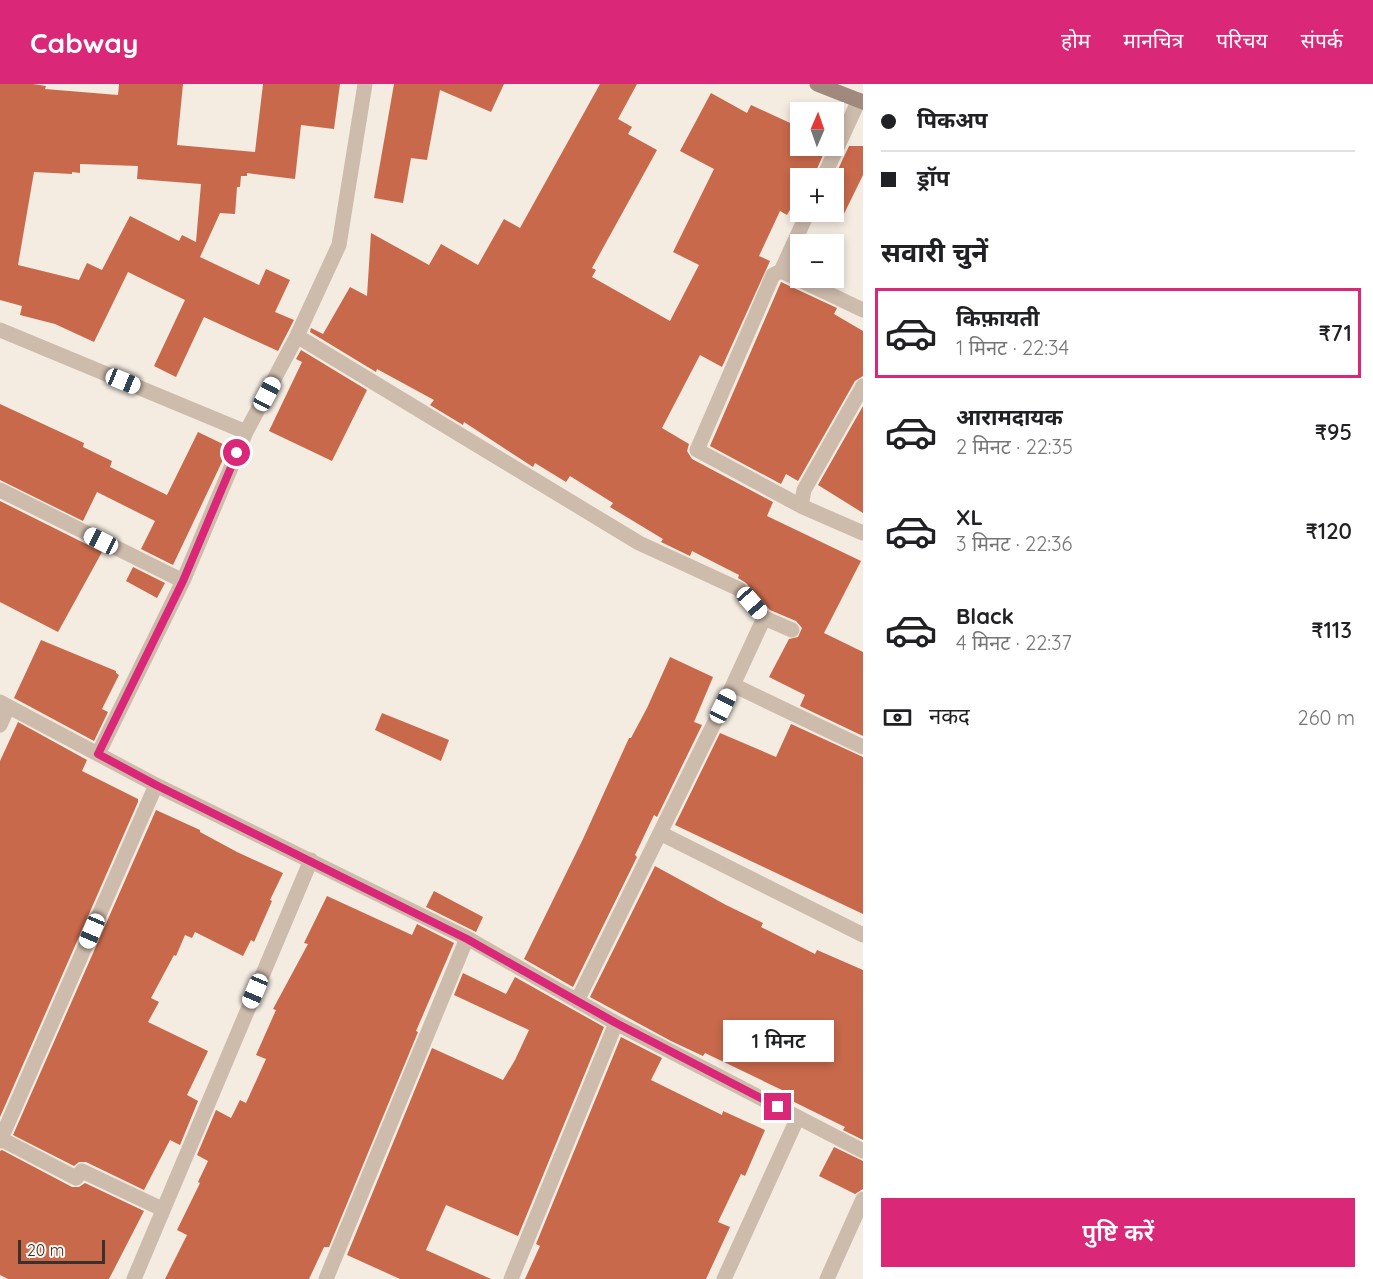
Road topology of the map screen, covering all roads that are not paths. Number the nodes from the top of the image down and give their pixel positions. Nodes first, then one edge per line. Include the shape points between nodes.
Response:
1 (365, 84) edge
2 (817, 84) edge
3 (861, 101) edge
4 (828, 168) edge
5 (803, 222) edge
6 (781, 271) junction
7 (863, 310) edge
8 (0, 330) edge
9 (297, 336) junction
10 (863, 386) edge
11 (246, 432) junction
12 (0, 490) edge
13 (801, 506) junction
14 (863, 533) edge
15 (183, 581) junction
16 (764, 618) junction
17 (792, 630) dead end
18 (733, 685) junction
19 (4, 705) edge
20 (0, 725) edge
21 (863, 747) edge
22 (98, 754) junction
23 (156, 785) junction
24 (660, 833) junction
25 (311, 860) junction
26 (863, 935) edge
27 (467, 939) junction
28 (577, 1001) junction
29 (616, 1023) junction
30 (798, 1117) junction
31 (1, 1140) edge
32 (863, 1151) edge
33 (863, 1199) edge
34 (162, 1209) junction
35 (134, 1279) edge
36 (326, 1279) edge
37 (511, 1279) edge
38 (724, 1279) edge
39 (827, 1279) edge

1 - 9 street via 339,245
2 - 3 main road
3 - 4 street
5 - 6 street
6 - 7 street
6 - 13 street via 773,276 697,450
8 - 11 street
9 - 11 street
9 - 16 street via 639,543 739,589
10 - 13 street via 804,490
11 - 15 street
12 - 15 street
13 - 14 street
15 - 22 street
16 - 17 street
16 - 18 street
18 - 21 street
18 - 24 street
19 - 20 street
19 - 22 street
22 - 23 street
23 - 25 street
23 - 31 street
24 - 26 street
24 - 28 street
25 - 27 street
25 - 34 street
27 - 28 street
27 - 36 street
28 - 29 street
29 - 30 street
29 - 37 street
30 - 32 street
30 - 38 street
31 - 34 street via 76,1178 82,1171
33 - 39 street
34 - 35 street

